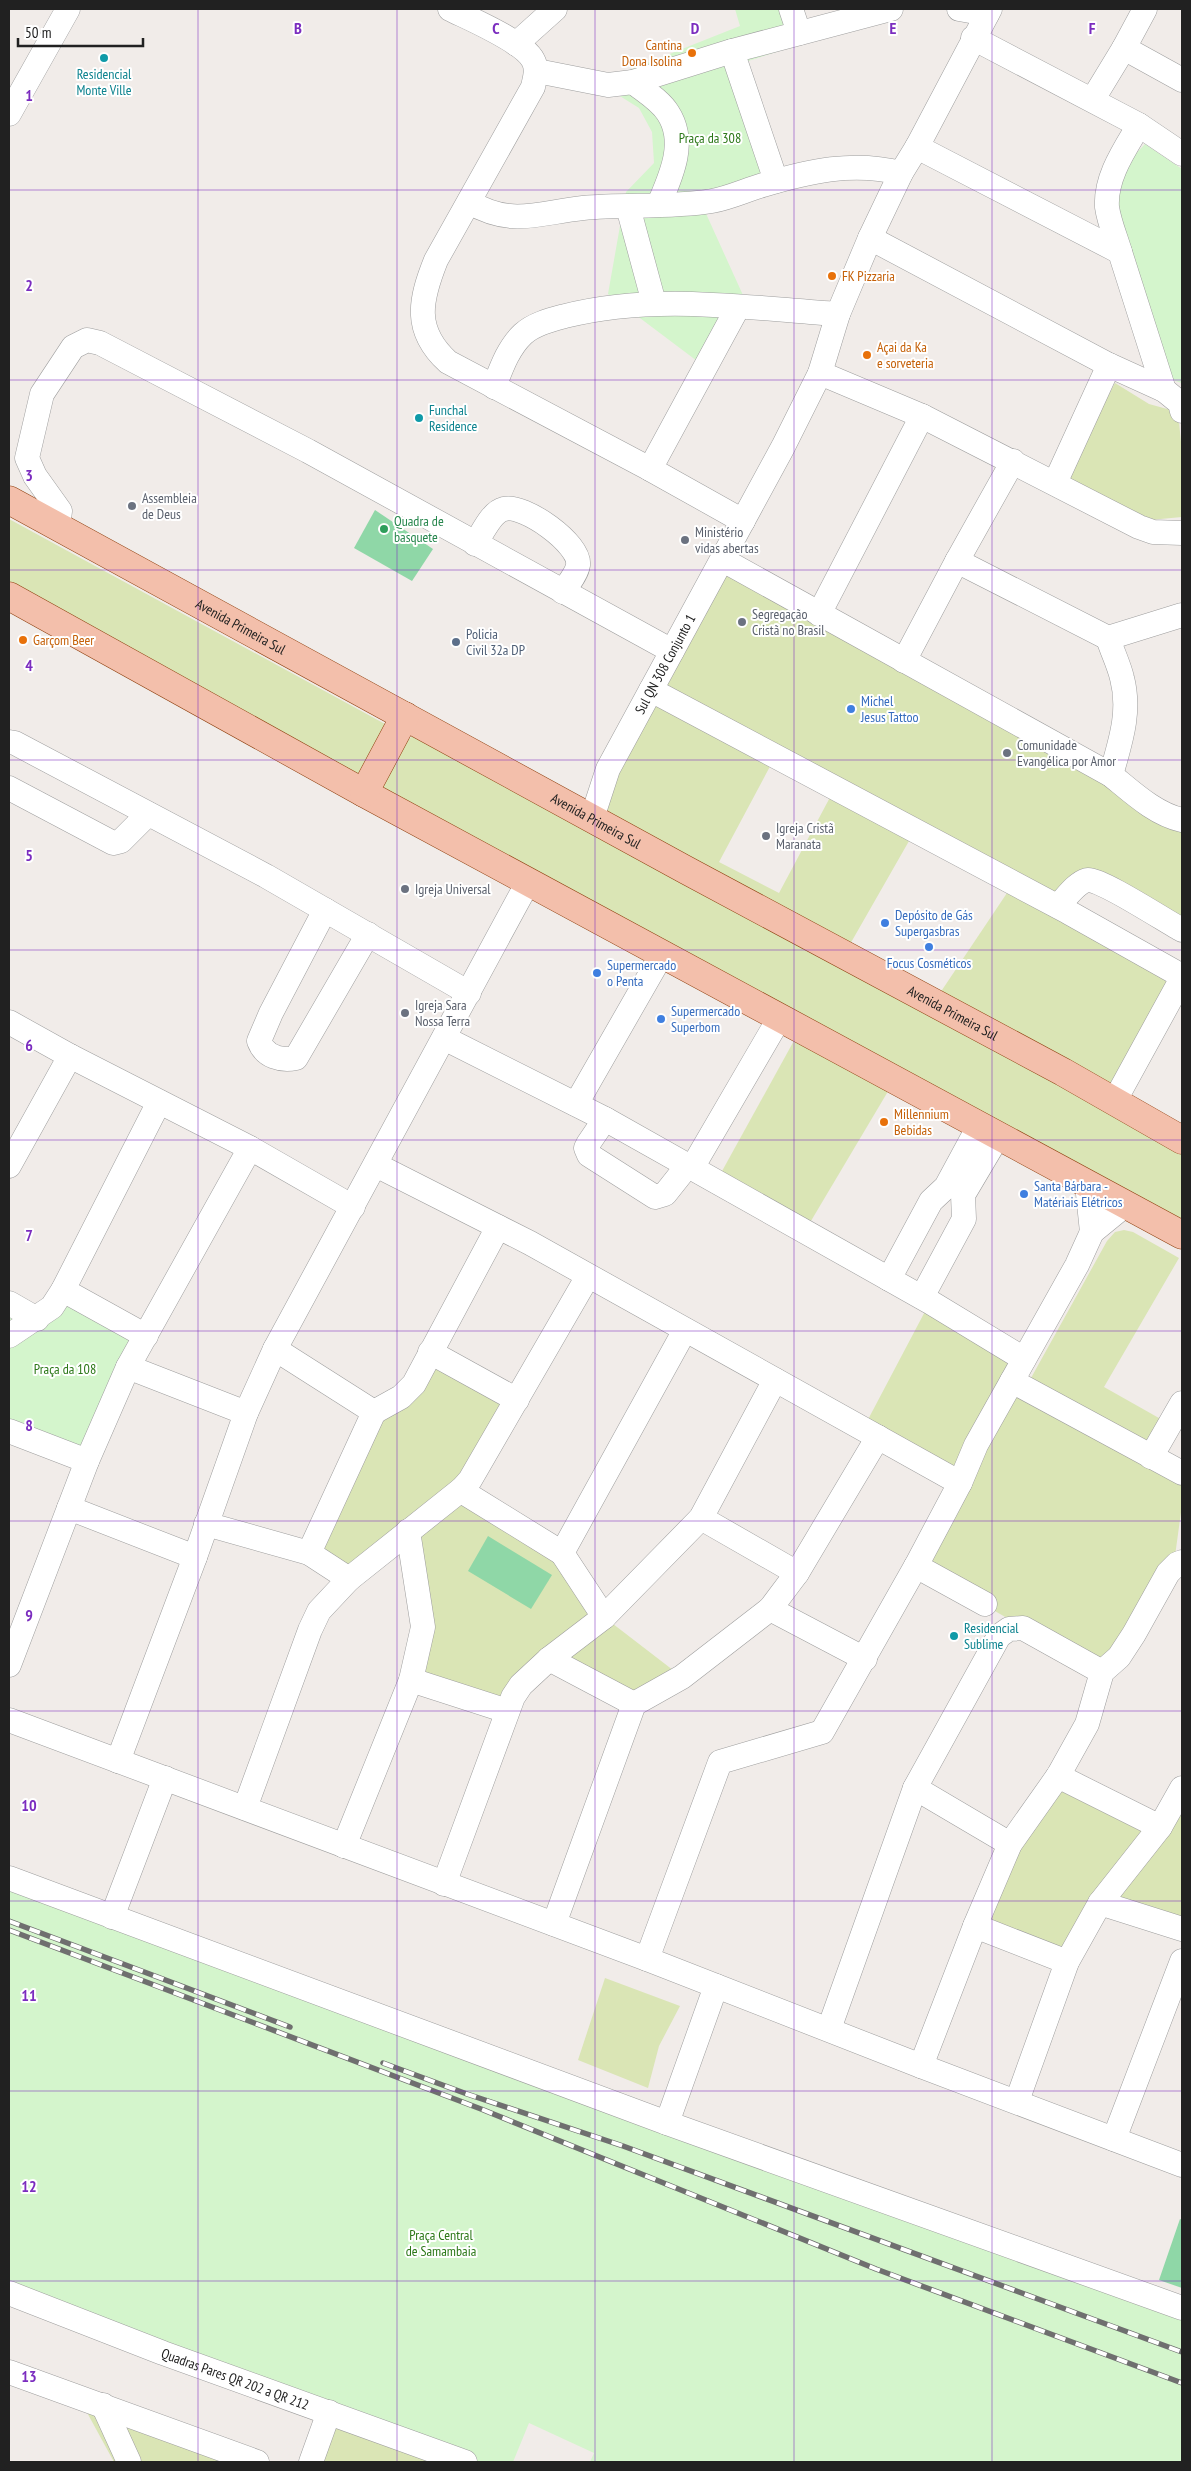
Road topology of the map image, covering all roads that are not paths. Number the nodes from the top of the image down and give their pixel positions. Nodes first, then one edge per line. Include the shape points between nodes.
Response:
1 (68, 9) edge
2 (450, 9) edge
3 (555, 9) edge
4 (791, 9) edge
5 (891, 9) edge
6 (959, 9) edge
7 (1145, 9) edge
8 (988, 11) edge
9 (799, 34) junction
10 (974, 38) junction
11 (516, 44) junction
12 (1124, 48) junction
13 (732, 51) junction
14 (536, 71) junction
15 (1182, 80) edge
16 (633, 82) junction
17 (1093, 100) junction
18 (9, 114) edge
19 (1139, 125) junction
20 (917, 147) junction
21 (1182, 154) edge
22 (901, 173) junction
23 (776, 181) junction
24 (468, 202) junction
25 (659, 204) junction
26 (628, 207) junction
27 (870, 238) junction
28 (1120, 252) junction
29 (654, 303) junction
30 (738, 308) junction
31 (838, 314) junction
32 (1109, 365) junction
33 (820, 373) junction
34 (494, 387) junction
35 (1177, 401) edge
36 (922, 416) junction
37 (1013, 461) junction
38 (650, 469) junction
39 (1055, 483) junction
40 (10, 502) edge
41 (743, 522) junction
42 (58, 527) junction
43 (1182, 533) edge
44 (475, 544) junction
45 (723, 560) junction
46 (957, 561) junction
47 (563, 592) junction
48 (9, 596) edge
49 (819, 614) junction
50 (1182, 614) edge
51 (1108, 638) junction
52 (672, 652) junction
53 (904, 661) junction
54 (651, 690) junction
55 (405, 716) junction
56 (9, 742) edge
57 (1111, 775) junction
58 (9, 788) edge
59 (364, 793) junction
60 (148, 814) junction
61 (584, 814) junction
62 (1182, 820) edge
63 (528, 882) junction
64 (1058, 906) junction
65 (325, 910) junction
66 (1182, 930) edge
67 (368, 934) junction
68 (662, 954) junction
69 (1182, 977) edge
70 (469, 993) junction
71 (780, 1017) junction
72 (9, 1022) edge
73 (444, 1038) junction
74 (70, 1056) junction
75 (159, 1102) junction
76 (1114, 1102) junction
77 (576, 1104) junction
78 (605, 1119) junction
79 (988, 1131) junction
80 (1182, 1140) edge
81 (250, 1148) junction
82 (376, 1165) junction
83 (9, 1166) edge
84 (690, 1167) junction
85 (1087, 1184) junction
86 (954, 1191) junction
87 (1125, 1205) junction
88 (353, 1207) junction
89 (498, 1227) junction
90 (1092, 1232) junction
91 (1182, 1235) edge
92 (588, 1276) junction
93 (889, 1279) junction
94 (63, 1290) junction
95 (922, 1297) junction
96 (9, 1303) edge
97 (37, 1319) junction
98 (685, 1330) junction
99 (9, 1336) edge
100 (146, 1336) junction
101 (275, 1349) junction
102 (430, 1352) junction
103 (1024, 1359) junction
104 (128, 1366) junction
105 (775, 1380) junction
106 (1012, 1381) junction
107 (517, 1400) junction
108 (1182, 1403) edge
109 (246, 1412) junction
110 (374, 1412) junction
111 (9, 1431) edge
112 (878, 1437) junction
113 (1151, 1457) junction
114 (87, 1461) junction
115 (1182, 1473) edge
116 (960, 1483) junction
117 (462, 1489) junction
118 (69, 1508) junction
119 (701, 1518) junction
120 (206, 1524) junction
121 (408, 1531) junction
122 (309, 1553) junction
123 (562, 1553) junction
124 (195, 1557) junction
125 (1182, 1562) edge
126 (916, 1566) junction
127 (797, 1573) junction
128 (349, 1579) junction
129 (985, 1604) dead end
130 (770, 1609) junction
131 (604, 1617) junction
132 (549, 1659) junction
133 (865, 1659) junction
134 (9, 1664) edge
135 (1102, 1672) junction
136 (411, 1680) junction
137 (634, 1704) junction
138 (507, 1711) junction
139 (9, 1720) edge
140 (118, 1761) junction
141 (1058, 1776) junction
142 (165, 1778) junction
143 (915, 1788) junction
144 (1182, 1788) edge
145 (246, 1808) junction
146 (1160, 1827) junction
147 (1010, 1844) junction
148 (344, 1846) junction
149 (9, 1878) edge
150 (444, 1884) junction
151 (1100, 1903) junction
152 (112, 1917) junction
153 (554, 1924) junction
154 (975, 1926) junction
155 (1182, 1929) edge
156 (647, 1959) junction
157 (1182, 1961) edge
158 (1067, 1962) junction
159 (716, 1986) junction
160 (829, 2029) junction
161 (921, 2066) junction
162 (1017, 2101) junction
163 (667, 2123) junction
164 (1114, 2139) junction
165 (1182, 2165) edge
166 (9, 2293) edge
167 (1182, 2308) edge
168 (9, 2372) edge
169 (103, 2405) junction
170 (329, 2412) junction
171 (450, 2460) edge
172 (129, 2462) edge
173 (257, 2462) edge
174 (310, 2462) edge

1 - 18 street
2 - 11 street
3 - 11 street
4 - 9 street
5 - 9 street
6 - 8 street
7 - 12 street
8 - 10 street, Sul QN 308 Conjunto 1
9 - 13 street
10 - 17 street
10 - 20 street, Sul QN 308 Conjunto 1
11 - 14 street via 528,52
12 - 15 street
12 - 17 street
13 - 16 street
13 - 23 street
14 - 16 street via 608,85
14 - 24 street via 534,86
16 - 25 street via 667,112 673,124 676,155
17 - 19 street
19 - 21 street
19 - 28 street via 1120,158 1108,193 1107,208
20 - 22 street, Sul QN 308 Conjunto 1
20 - 28 street
22 - 23 street via 883,168 844,166
22 - 27 street, Sul QN 308 Conjunto 1
23 - 25 street via 714,200
24 - 26 street via 487,213 506,217 582,208
24 - 34 street via 436,260 422,302 422,316 428,340 436,352
25 - 26 street
26 - 29 street
27 - 31 street, Sul QN 308 Conjunto 1
27 - 32 street
28 - 35 street
29 - 30 street
29 - 34 street via 588,310 528,330 508,354
30 - 31 street
30 - 38 street
31 - 33 street, Sul QN 308 Conjunto 1
32 - 35 street
32 - 39 street
33 - 36 street
33 - 41 street, Sul QN 308 Conjunto 1
34 - 38 street
36 - 37 street
36 - 49 street
37 - 39 street
37 - 46 street
38 - 41 street
39 - 43 street via 1153,532
40 - 42 main road, Avenida Primeira Sul
41 - 45 street, Sul QN 308 Conjunto 1
42 - 44 street via 60,511 35,476 27,458 42,394 73,347 87,340 100,343 308,451
42 - 55 main road, Avenida Primeira Sul
44 - 47 street
44 - 47 street via 500,510 514,509 530,516 565,538 578,560 578,567
45 - 49 street
45 - 52 street, Sul QN 308 Conjunto 1
46 - 51 street
46 - 53 street
47 - 52 street
48 - 59 main road
49 - 53 street
50 - 51 street
51 - 57 street via 1122,679 1125,713 1124,731
52 - 54 street, Sul QN 308 Conjunto 1
53 - 57 street
54 - 61 street, Sul QN 308 Conjunto 1
54 - 64 street
55 - 59 main road
55 - 61 main road, Avenida Primeira Sul
56 - 60 street
57 - 62 street via 1155,808 1171,818
58 - 60 street via 113,843 121,841
59 - 63 main road
60 - 65 street
61 - 76 main road, Avenida Primeira Sul
63 - 68 main road
63 - 70 street
64 - 66 street via 1082,882 1092,880 1107,885
64 - 69 street
65 - 67 street
65 - 67 street via 259,1041 264,1050 274,1056 285,1060 296,1058
67 - 70 street
68 - 71 main road
68 - 77 street
69 - 76 street
70 - 73 street
71 - 79 main road
71 - 84 street
72 - 74 street
73 - 77 street
73 - 82 street
74 - 75 street
74 - 83 street
75 - 81 street
75 - 94 street
76 - 80 main road, Avenida Primeira Sul
77 - 78 street
78 - 84 street
78 - 84 street via 586,1148 589,1155 655,1197 665,1194
79 - 85 main road
79 - 86 street
81 - 88 street
81 - 100 street
82 - 88 street
82 - 89 street
84 - 93 street
85 - 87 main road
85 - 90 street
86 - 93 street via 931,1201
86 - 95 street via 964,1219
87 - 90 street
87 - 91 main road
88 - 101 street
89 - 92 street
89 - 102 street
90 - 103 street
92 - 98 street
92 - 107 street
93 - 95 street
94 - 97 street via 52,1307
94 - 100 street
95 - 103 street
96 - 97 street
97 - 99 street
98 - 105 street
98 - 123 street
100 - 104 street
101 - 109 street
101 - 110 street
102 - 107 street
102 - 110 street via 408,1391
103 - 106 street
104 - 109 street
104 - 114 street
105 - 112 street
105 - 119 street
106 - 113 street
106 - 116 street via 976,1445
107 - 117 street
108 - 113 street
109 - 120 street
110 - 122 street
111 - 114 street
112 - 116 street
112 - 127 street
113 - 115 street
114 - 118 street
116 - 126 street
117 - 121 street
117 - 123 street
118 - 124 street
118 - 134 street
119 - 127 street
119 - 131 street
120 - 122 street
120 - 124 street
121 - 128 street
121 - 136 street via 423,1628
122 - 128 street
123 - 131 street
124 - 140 street
125 - 135 street via 1168,1573 1119,1657
126 - 129 street
126 - 133 street
127 - 130 street
128 - 145 street via 320,1611 310,1630
130 - 133 street
130 - 137 street via 682,1678
131 - 132 street
132 - 137 street
132 - 138 street via 521,1685
133 - 156 street via 822,1732 720,1762
135 - 141 street via 1087,1724
135 - 143 street via 1023,1628 1009,1629 999,1636
136 - 138 street
136 - 148 street
137 - 153 street
138 - 150 street
139 - 140 street
140 - 142 street
141 - 146 street
141 - 147 street
142 - 145 street
142 - 152 street
143 - 147 street
143 - 160 street
144 - 146 street
145 - 148 street
146 - 151 street
147 - 154 street
148 - 150 street
149 - 152 street
150 - 153 street
151 - 155 street
151 - 158 street
152 - 163 street
153 - 156 street
154 - 158 street
154 - 161 street
156 - 159 street
157 - 164 street
158 - 162 street
159 - 160 street
159 - 163 street
160 - 161 street
161 - 162 street
162 - 164 street
163 - 167 street
164 - 165 street
166 - 170 street, Quadras Pares QR 202 a QR 212 via 163,2353
168 - 169 street
169 - 172 street
169 - 173 street
170 - 171 street, Quadras Pares QR 202 a QR 212
170 - 174 street

